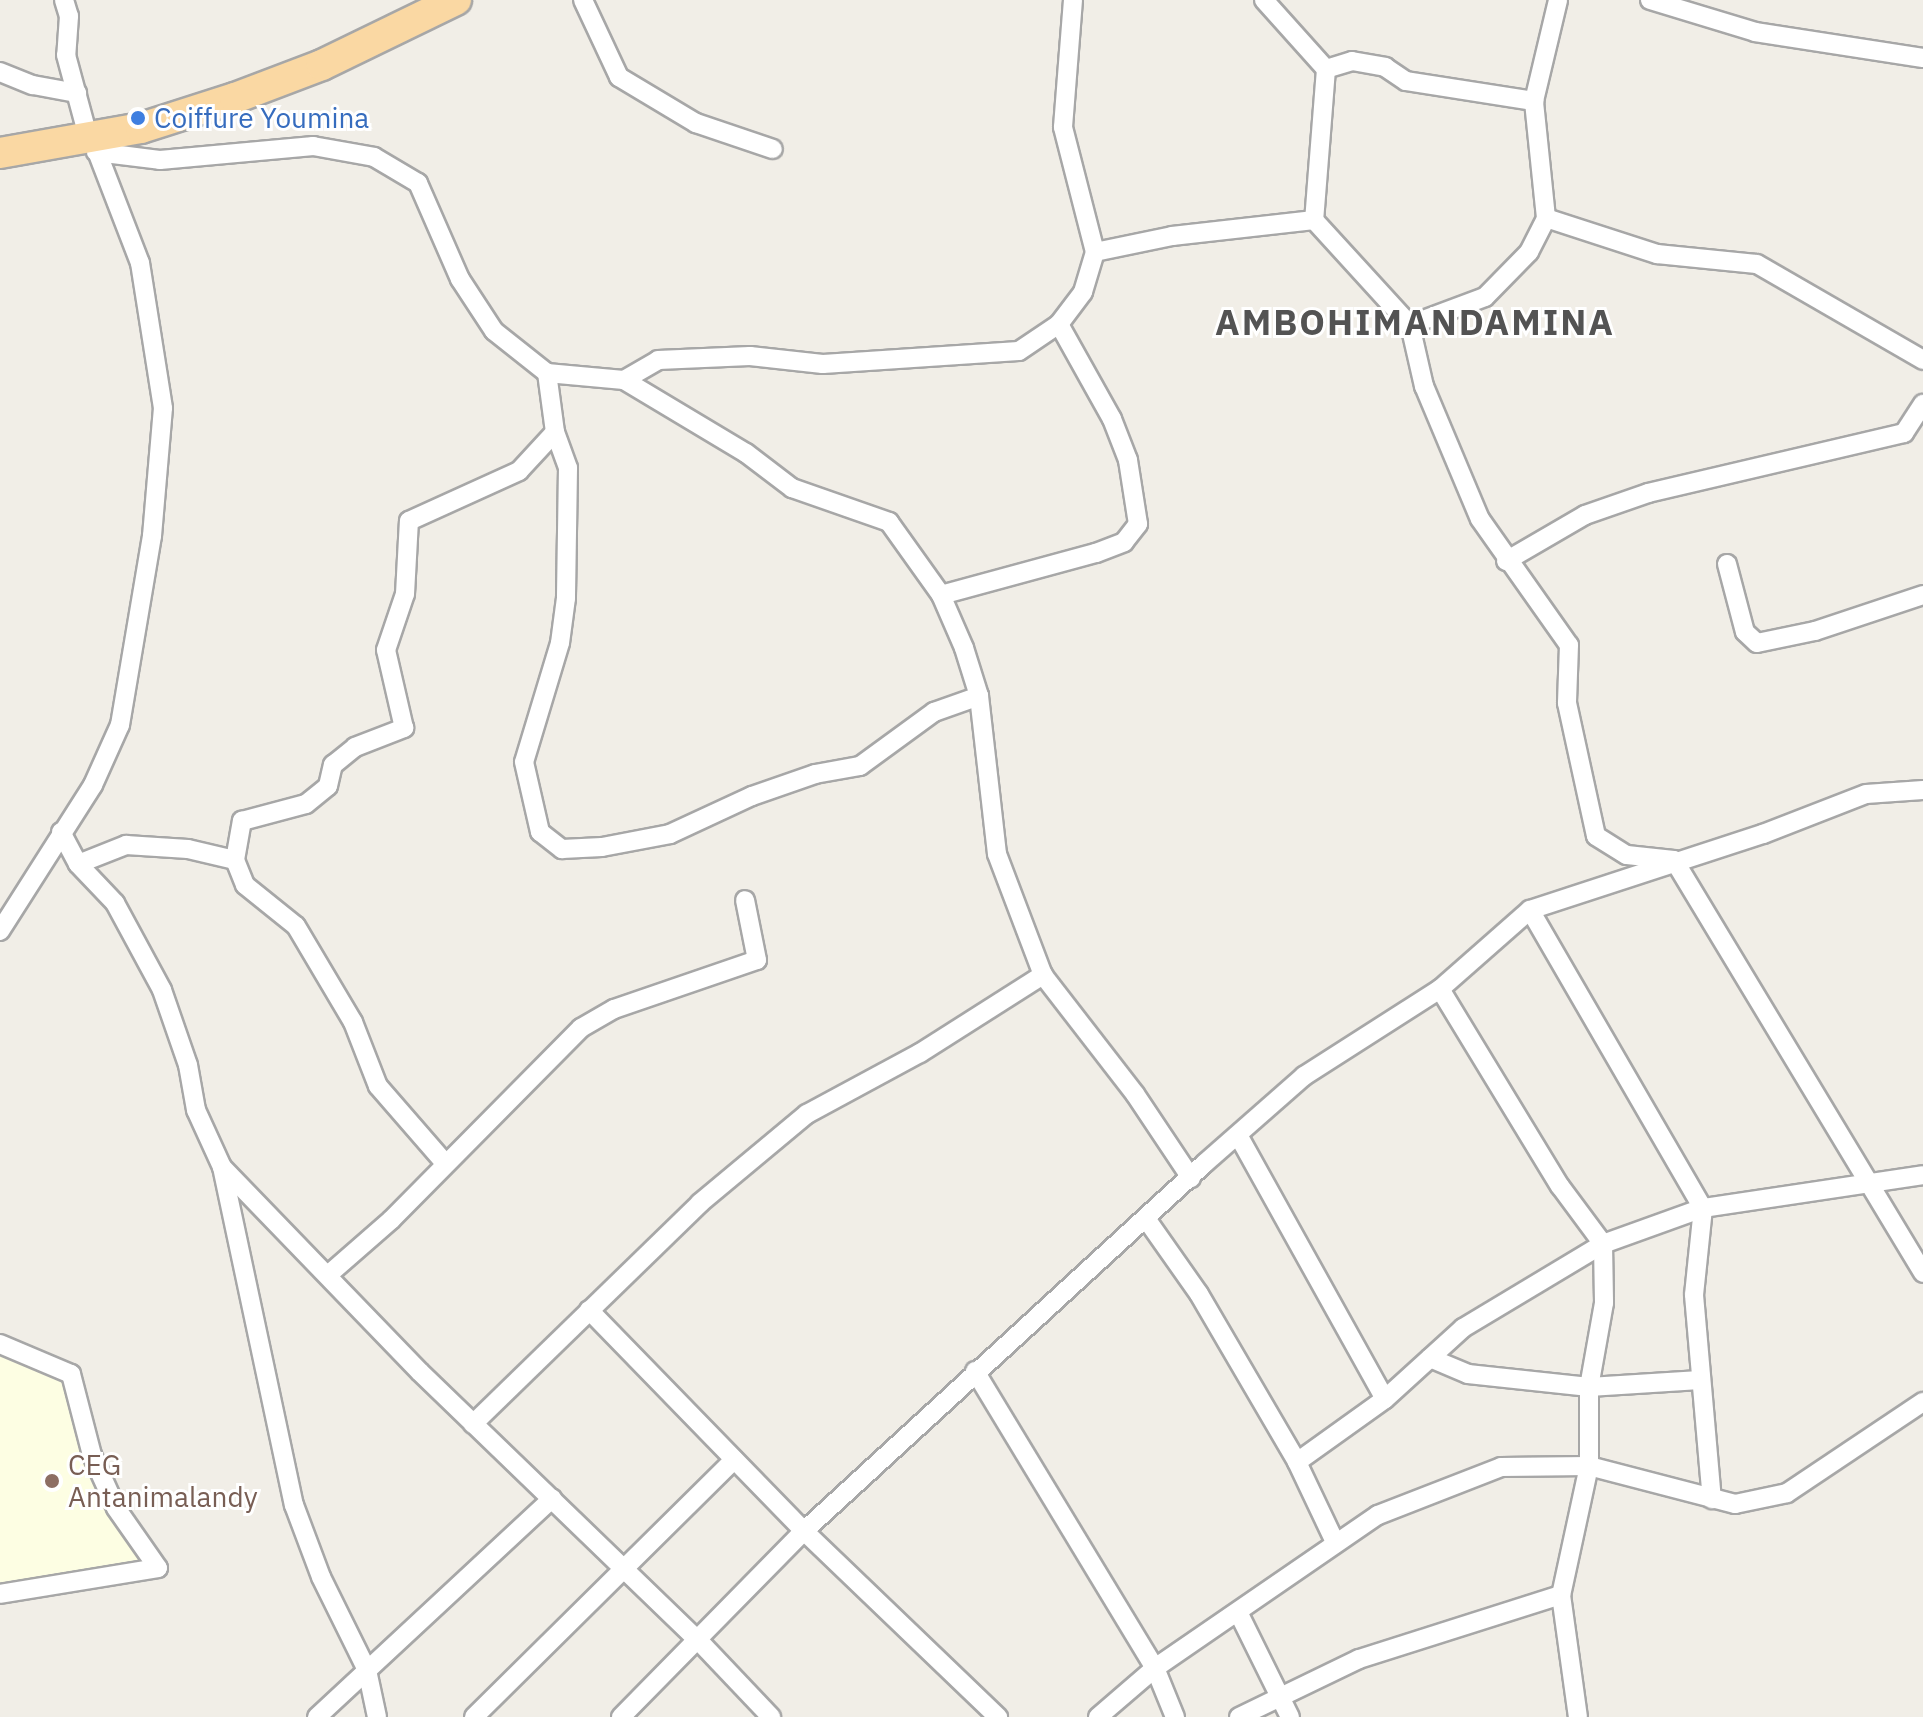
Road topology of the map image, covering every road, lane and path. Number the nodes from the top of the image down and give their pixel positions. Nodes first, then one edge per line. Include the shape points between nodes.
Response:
1 (64, 0) edge
2 (456, 0) edge
3 (583, 0) edge
4 (1073, 0) edge
5 (1264, 0) edge
6 (1558, 0) edge
7 (1650, 0) edge
8 (420, 8) edge
9 (1923, 58) edge
10 (1326, 69) junction
11 (0, 72) edge
12 (77, 93) junction
13 (1534, 101) junction
14 (92, 144) junction
15 (773, 149) dead end
16 (0, 153) edge
17 (1546, 218) junction
18 (1314, 220) junction
19 (1095, 252) junction
20 (1059, 324) junction
21 (1410, 325) junction
22 (1923, 360) edge
23 (547, 373) junction
24 (624, 380) junction
25 (1923, 404) edge
26 (555, 432) junction
27 (1506, 561) junction
28 (1727, 564) dead end
29 (941, 595) junction
30 (1923, 595) edge
31 (979, 696) junction
32 (1923, 790) edge
33 (61, 832) junction
34 (235, 860) junction
35 (1674, 860) junction
36 (78, 864) junction
37 (745, 900) dead end
38 (1530, 910) junction
39 (0, 929) edge
40 (1043, 975) junction
41 (1440, 989) junction
42 (1238, 1135) junction
43 (445, 1163) junction
44 (222, 1167) junction
45 (1923, 1175) edge
46 (1191, 1178) junction
47 (1867, 1185) junction
48 (1703, 1208) junction
49 (1147, 1220) junction
50 (1603, 1244) junction
51 (1923, 1273) edge
52 (328, 1275) junction
53 (589, 1310) junction
54 (0, 1344) edge
55 (1430, 1358) junction
56 (975, 1371) junction
57 (1700, 1380) junction
58 (1589, 1387) junction
59 (1385, 1399) junction
60 (1923, 1402) edge
61 (473, 1424) junction
62 (734, 1460) junction
63 (1297, 1462) junction
64 (1589, 1466) junction
65 (552, 1499) junction
66 (1712, 1499) junction
67 (804, 1531) junction
68 (1335, 1542) junction
69 (622, 1569) junction
70 (0, 1594) edge
71 (1561, 1595) junction
72 (1239, 1614) junction
73 (699, 1641) junction
74 (1155, 1668) junction
75 (367, 1670) junction
76 (1281, 1698) junction
77 (317, 1717) edge
78 (377, 1717) edge
79 (474, 1717) edge
80 (621, 1717) edge
81 (770, 1717) edge
82 (998, 1717) edge
83 (1098, 1717) edge
84 (1175, 1717) edge
85 (1239, 1717) edge
86 (1290, 1717) edge
87 (1578, 1717) edge

1 - 12 street via 69,16 66,55
2 - 8 main road
3 - 15 street via 619,77 696,123
4 - 19 street via 1063,127
5 - 10 street
6 - 13 street
7 - 9 street via 1755,32
8 - 14 main road via 283,81
10 - 13 street via 1352,61 1385,67 1406,81
10 - 18 street
11 - 12 street
12 - 14 street
13 - 17 street
14 - 16 main road
14 - 23 street via 160,160 313,146 374,157 418,183 460,279 494,331
14 - 33 street via 140,263 163,408 150,550 120,725 93,785
17 - 21 street via 1529,252 1485,297
17 - 22 street via 1657,254 1757,264
18 - 19 street via 1172,236
18 - 21 street
19 - 20 street via 1083,292
20 - 24 street via 1019,351 823,364 750,356 658,360
20 - 29 street via 1112,419 1128,460 1138,524 1124,542 1096,553
21 - 27 street via 1424,386 1480,519
23 - 24 street
23 - 26 street
24 - 29 street via 746,453 792,488 889,522
25 - 27 street via 1904,433 1648,493 1585,515
26 - 31 street via 568,468 566,598 560,643 524,762 540,832 562,849 670,834 815,774 860,766 934,712
26 - 34 street via 519,471 409,521 405,594 386,650 404,728 355,747 333,765 328,786 306,804 242,821
27 - 35 street via 1534,589 1569,645 1567,703 1596,836 1627,855
28 - 30 street via 1745,632 1757,643 1815,631
29 - 31 street
31 - 40 street via 997,854
32 - 35 street via 1866,794 1763,834
33 - 36 street
33 - 39 street
34 - 36 street via 188,849 126,845
34 - 43 street via 245,885 296,926 353,1022 378,1086
35 - 38 street
35 - 47 street
36 - 44 street via 115,903 162,990 188,1065 196,1110
37 - 43 street via 757,960 671,987 581,1028
38 - 41 street
38 - 48 street
40 - 46 street via 1135,1094
40 - 53 street via 920,1053 807,1114 700,1203
41 - 42 street via 1304,1076
41 - 50 street via 1560,1186
42 - 46 street
42 - 59 street
43 - 52 street
44 - 52 street
44 - 75 street via 294,1505 321,1577
45 - 47 street
46 - 49 street
47 - 48 street
47 - 51 street
48 - 50 street
48 - 57 street via 1694,1295
49 - 56 street
49 - 63 street via 1199,1294
50 - 55 street via 1463,1328
50 - 58 street via 1604,1303
52 - 61 street
53 - 61 street
53 - 62 street
54 - 70 street via 71,1374 92,1455 110,1495 158,1568
55 - 58 street via 1468,1374
55 - 59 street
56 - 67 street
56 - 74 street
57 - 58 street
57 - 66 street
58 - 64 street
59 - 63 street
60 - 66 street via 1787,1493 1735,1504
61 - 65 street
62 - 67 street
62 - 69 street
63 - 68 street
64 - 66 street
64 - 68 street via 1501,1467 1378,1515
64 - 71 street
65 - 69 street
65 - 75 street
67 - 73 street
67 - 82 street
68 - 72 street
69 - 73 street
69 - 79 street
71 - 76 street via 1359,1659
71 - 87 street
72 - 74 street
72 - 76 street
73 - 80 street
73 - 81 street
74 - 83 street
74 - 84 street
75 - 77 street
75 - 78 street
76 - 85 street
76 - 86 street

